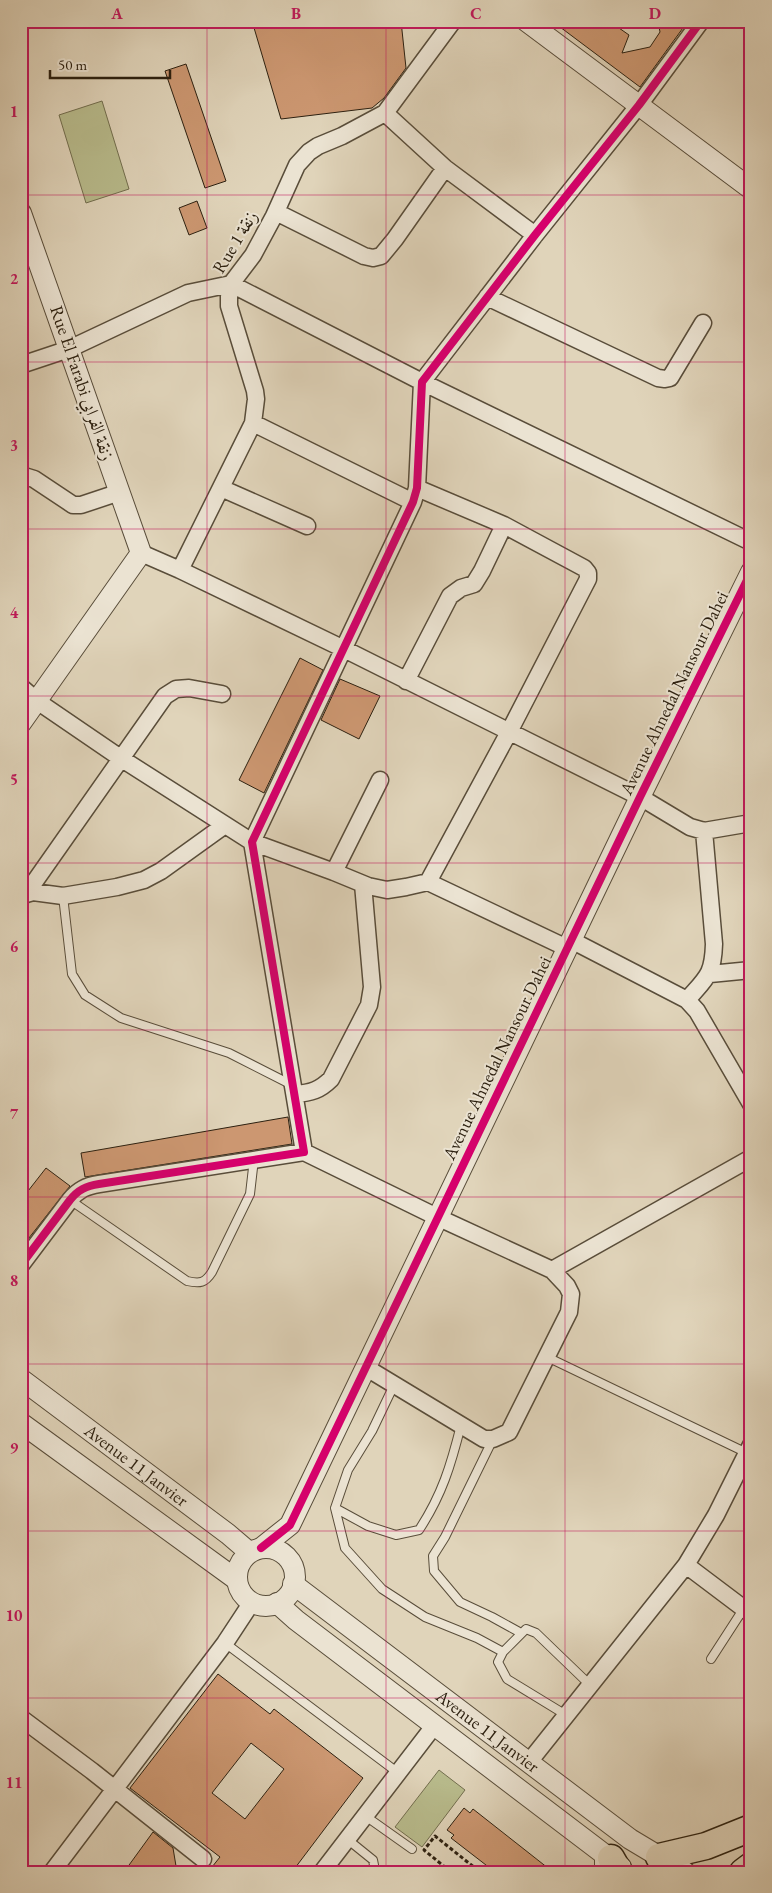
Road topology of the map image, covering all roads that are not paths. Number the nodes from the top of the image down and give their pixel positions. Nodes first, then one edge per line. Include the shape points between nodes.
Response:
1 (453, 21) edge
2 (526, 21) edge
3 (701, 21) edge
4 (639, 105) junction
5 (385, 113) junction
6 (445, 168) junction
7 (751, 188) edge
8 (276, 212) junction
9 (21, 213) edge
10 (535, 235) junction
11 (27, 244) edge
12 (231, 284) junction
13 (487, 297) junction
14 (704, 323) dead end
15 (69, 349) junction
16 (21, 365) edge
17 (422, 382) junction
18 (253, 422) junction
19 (21, 475) edge
20 (221, 488) junction
21 (120, 492) junction
22 (415, 495) junction
23 (307, 526) dead end
24 (504, 526) junction
25 (751, 542) edge
26 (140, 553) junction
27 (180, 570) junction
28 (751, 572) edge
29 (344, 649) junction
30 (406, 681) junction
31 (21, 687) edge
32 (222, 694) dead end
33 (37, 701) junction
34 (21, 722) edge
35 (509, 732) junction
36 (122, 759) junction
37 (380, 780) dead end
38 (640, 797) junction
39 (751, 823) edge
40 (226, 825) junction
41 (704, 831) junction
42 (252, 842) junction
43 (334, 872) junction
44 (428, 882) junction
45 (363, 884) junction
46 (23, 895) edge
47 (63, 896) junction
48 (569, 944) junction
49 (751, 970) edge
50 (710, 974) junction
51 (687, 1000) junction
52 (294, 1090) junction
53 (751, 1104) edge
54 (304, 1152) junction
55 (751, 1158) edge
56 (254, 1160) junction
57 (70, 1200) junction
58 (437, 1217) junction
59 (21, 1264) edge
60 (552, 1270) junction
61 (547, 1357) junction
62 (365, 1367) junction
63 (21, 1379) edge
64 (394, 1385) junction
65 (21, 1423) edge
66 (461, 1425) junction
67 (493, 1439) junction
68 (749, 1449) edge
69 (335, 1508) junction
70 (290, 1525) junction
71 (255, 1550) junction
72 (292, 1564) junction
73 (686, 1565) junction
74 (237, 1580) junction
75 (293, 1584) junction
76 (252, 1602) junction
77 (278, 1603) junction
78 (747, 1611) edge
79 (521, 1633) junction
80 (225, 1643) junction
81 (503, 1652) junction
82 (711, 1659) dead end
83 (590, 1685) junction
84 (566, 1715) junction
85 (21, 1718) edge
86 (434, 1726) junction
87 (529, 1762) junction
88 (398, 1772) junction
89 (114, 1789) junction
90 (364, 1815) junction
91 (751, 1828) edge
92 (347, 1839) junction
93 (412, 1849) dead end
94 (658, 1857) junction
95 (203, 1859) dead end
96 (612, 1865) edge
97 (751, 1866) edge
98 (52, 1872) edge
99 (322, 1872) edge
100 (372, 1872) edge
101 (685, 1872) edge
102 (743, 1872) edge

1 - 5 street, Rue 1 زنقة
2 - 4 street
3 - 4 street
4 - 7 street
4 - 10 street
5 - 6 street
5 - 8 street, Rue 1 زنقة via 309,152 297,166
6 - 8 street via 395,239 377,258 364,256
6 - 10 street
8 - 12 street, Rue 1 زنقة
9 - 11 street, Rue El Farabi زنقة الفرابي
10 - 13 street
11 - 15 street, Rue El Farabi زنقة الفرابي
12 - 15 street via 188,293
12 - 17 street
12 - 18 street, Rue 1 زنقة via 229,306 255,391
13 - 14 street via 665,379 670,378
13 - 17 street
15 - 16 street
15 - 21 street, Rue El Farabi زنقة الفرابي
17 - 22 street
17 - 25 street
18 - 20 street, Rue 1 زنقة
18 - 22 street
19 - 21 street via 34,479 73,505
20 - 23 street
20 - 27 street, Rue 1 زنقة
21 - 26 street, Rue El Farabi زنقة الفرابي
22 - 24 street
22 - 29 street
24 - 30 street via 474,584 450,596
24 - 35 street via 588,573 588,579
26 - 27 street
26 - 33 street
27 - 29 street
28 - 38 street, Avenue Ahnedal Nansour Dahei
29 - 30 street
29 - 42 street
30 - 35 street
31 - 33 street
32 - 36 street via 189,688 176,689 165,696
33 - 34 street
33 - 36 street
35 - 38 street
35 - 44 street
36 - 40 street
36 - 46 street
37 - 43 street
38 - 41 street via 690,827
38 - 48 street, Avenue Ahnedal Nansour Dahei
39 - 41 street
40 - 42 street
40 - 47 street via 144,880
41 - 50 street via 714,944
42 - 43 street
42 - 52 street
43 - 45 street
44 - 45 street via 387,890
44 - 48 street
45 - 52 street via 372,987 369,1005 331,1078 322,1088 310,1093
46 - 47 street via 34,892
47 - 52 lane via 72,974 85,995 122,1018 229,1053
48 - 51 street
48 - 58 street, Avenue Ahnedal Nansour Dahei
49 - 50 street
50 - 51 street
51 - 53 street via 697,1011
52 - 54 street
54 - 56 street
54 - 58 street
55 - 60 street
56 - 57 street via 98,1184 77,1192
56 - 57 lane via 250,1194 212,1272 200,1284 187,1281
57 - 59 street
58 - 60 street
58 - 62 street, Avenue Ahnedal Nansour Dahei
60 - 61 street via 566,1286 571,1300 569,1312
61 - 67 street via 509,1432
61 - 68 lane
62 - 64 street
62 - 70 street, Avenue Ahnedal Nansour Dahei
63 - 71 street, Avenue 11 Janvier via 228,1534
64 - 66 street
64 - 69 lane via 372,1431 348,1470
65 - 74 street, Avenue 11 Janvier
66 - 67 street via 484,1439
66 - 69 lane via 434,1507 419,1530 396,1535 368,1526
67 - 79 lane via 433,1556 434,1571 460,1602
68 - 73 street
69 - 81 lane via 345,1548 382,1589 425,1617
70 - 71 street, Avenue Ahnedal Nansour Dahei
70 - 72 street, Avenue Ahnedal Nansour Dahei
71 - 72 street via 271,1548 279,1551
71 - 74 street via 239,1564
72 - 75 street
73 - 78 street
73 - 83 street
74 - 76 street via 239,1589
75 - 77 street via 288,1596
75 - 87 street, Avenue 11 Janvier
76 - 77 street via 264,1606
76 - 80 street
77 - 86 street, Avenue 11 Janvier
78 - 82 lane
79 - 81 lane
79 - 83 lane via 526,1630 536,1633
80 - 88 lane
80 - 89 street
81 - 84 lane via 498,1662 507,1679
83 - 84 street
84 - 87 street
85 - 89 street
86 - 88 street
86 - 96 street, Avenue 11 Janvier
87 - 94 street, Avenue 11 Janvier
88 - 90 street
89 - 95 street
89 - 98 street
90 - 92 street
90 - 93 lane
91 - 94 highway via 706,1846
92 - 99 street
92 - 100 lane via 373,1860
94 - 101 street, Avenue 11 Janvier
97 - 102 highway

